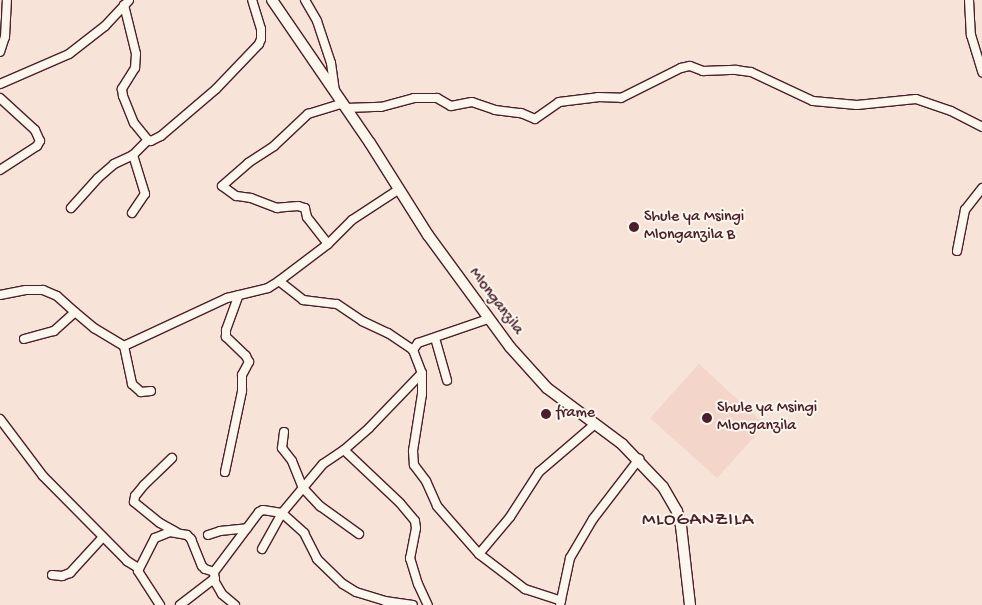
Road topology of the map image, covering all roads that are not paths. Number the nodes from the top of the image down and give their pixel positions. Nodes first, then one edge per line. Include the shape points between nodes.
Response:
1 (7, 0) edge
2 (252, 0) edge
3 (272, 0) edge
4 (305, 0) edge
5 (970, 0) edge
6 (126, 2) edge
7 (0, 52) edge
8 (980, 63) edge
9 (982, 72) edge
10 (0, 84) edge
11 (336, 93) junction
12 (0, 98) edge
13 (344, 105) junction
14 (982, 127) edge
15 (148, 140) junction
16 (132, 155) junction
17 (0, 170) edge
18 (982, 188) edge
19 (398, 190) junction
20 (71, 208) dead end
21 (132, 213) dead end
22 (328, 244) junction
23 (957, 251) dead end
24 (279, 281) junction
25 (0, 295) edge
26 (239, 295) junction
27 (75, 312) junction
28 (488, 319) junction
29 (435, 338) junction
30 (24, 339) dead end
31 (124, 346) junction
32 (413, 350) junction
33 (422, 373) junction
34 (446, 380) dead end
35 (151, 391) dead end
36 (0, 419) edge
37 (595, 424) junction
38 (284, 432) dead end
39 (344, 450) junction
40 (172, 458) dead end
41 (639, 459) junction
42 (225, 472) dead end
43 (303, 488) junction
44 (282, 513) junction
45 (247, 528) junction
46 (178, 533) junction
47 (359, 534) dead end
48 (208, 535) dead end
49 (103, 537) junction
50 (262, 549) dead end
51 (479, 554) junction
52 (138, 568) junction
53 (52, 575) dead end
54 (214, 575) junction
55 (560, 603) edge
56 (160, 605) edge
57 (180, 605) edge
58 (234, 605) edge
59 (413, 605) edge
60 (426, 605) edge
61 (690, 605) edge

1 - 7 street via 5,36
2 - 15 street via 262,29 259,44 216,89 174,126 161,136
3 - 11 street, Mlonganzila
4 - 11 street via 317,22 331,63
5 - 8 street via 971,35
6 - 10 street via 105,26 69,54
6 - 15 street via 136,54 135,68 122,89 123,96 134,123
8 - 9 street
11 - 13 street, Mlonganzila
12 - 17 street via 35,130 40,140 37,146
13 - 14 street via 381,107 414,98 437,98 451,106 472,102 537,119 559,102 621,98 690,66 703,70 751,72 813,100 857,105 916,99 951,111
13 - 19 street, Mlonganzila
13 - 22 street via 308,114 274,146 222,186 236,196 277,208 305,208 307,217
15 - 16 street
16 - 20 street via 114,164
16 - 21 street via 145,194
18 - 23 street via 965,210
19 - 22 street via 352,220
19 - 28 street, Mlonganzila
22 - 24 street
24 - 26 street via 268,288
24 - 32 street via 303,300 337,304
25 - 27 street via 43,290 57,296
26 - 31 street
26 - 42 street via 226,337 249,362 242,375 242,391
27 - 30 street via 54,331
27 - 31 street
28 - 29 street
28 - 37 street, Mlonganzila via 546,388
29 - 32 street via 418,344
29 - 34 street
31 - 35 street via 132,384 141,392
32 - 33 street
33 - 39 street
33 - 51 street via 414,466 426,481 437,506
36 - 49 street via 33,465
37 - 41 street, Mlonganzila
37 - 51 street via 539,472 510,517
38 - 43 street via 282,448 292,461
39 - 43 street via 323,464
39 - 60 street via 415,521 410,558
40 - 46 street via 144,485 134,502
41 - 55 street via 582,536 570,558
41 - 61 street, Mlonganzila via 663,487 677,511 686,552
43 - 44 street
43 - 47 street via 320,506
44 - 45 street via 261,510
44 - 50 street
44 - 59 street via 304,532 317,559 343,584 385,602
45 - 48 street
45 - 54 street
46 - 52 street via 170,532 155,538
46 - 54 street via 191,539 202,566
49 - 52 street
49 - 53 street via 70,573
51 - 55 street via 525,589
52 - 56 street
54 - 57 street
54 - 58 street via 222,594

